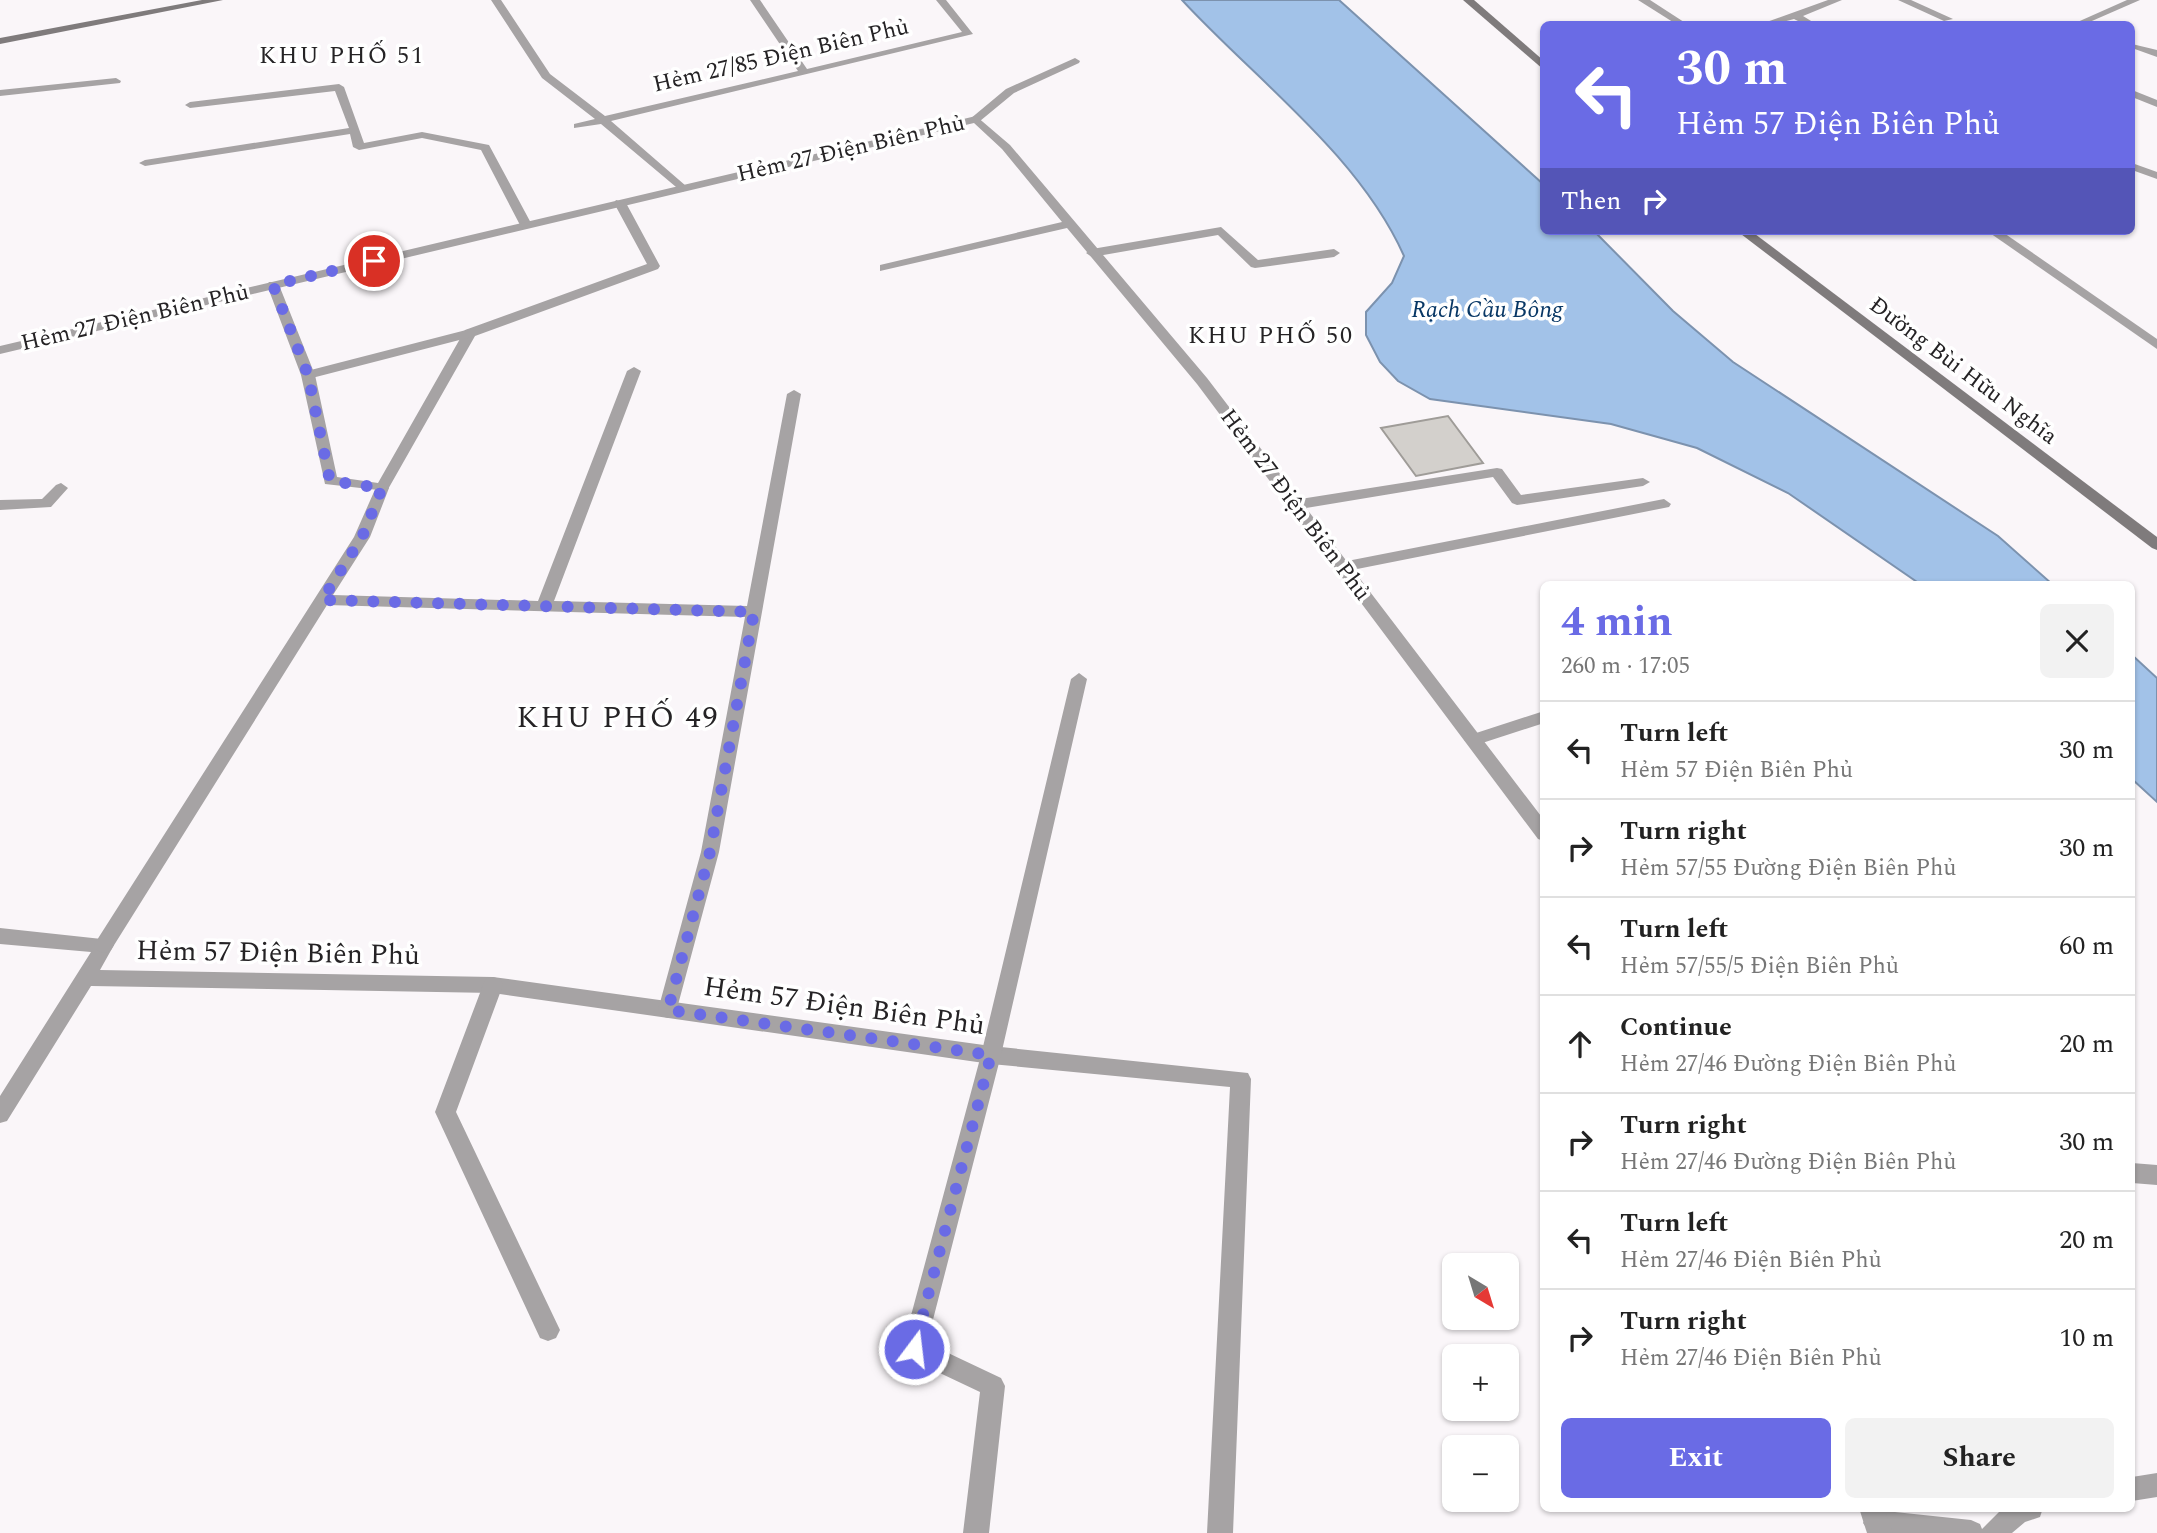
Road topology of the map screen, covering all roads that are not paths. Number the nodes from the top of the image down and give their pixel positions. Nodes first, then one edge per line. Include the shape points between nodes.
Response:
1 (218, 0) edge
2 (496, 0) edge
3 (755, 0) edge
4 (941, 0) edge
5 (1468, 0) edge
6 (1643, 0) edge
7 (1837, 0) edge
8 (1903, 0) edge
9 (2135, 0) edge
10 (1795, 16) junction
11 (1948, 19) dead end
12 (1677, 21) edge
13 (1777, 21) edge
14 (1805, 21) edge
15 (2085, 21) edge
16 (0, 41) edge
17 (2136, 46) dead end
18 (2157, 54) edge
19 (1075, 61) dead end
20 (1540, 63) edge
21 (803, 71) junction
22 (116, 81) dead end
23 (0, 93) edge
24 (2135, 94) edge
25 (2157, 104) edge
26 (190, 105) dead end
27 (976, 119) junction
28 (603, 120) junction
29 (578, 126) dead end
30 (355, 130) junction
31 (145, 163) dead end
32 (2135, 167) edge
33 (2157, 176) edge
34 (682, 188) junction
35 (620, 203) junction
36 (1068, 223) junction
37 (526, 225) junction
38 (1748, 235) edge
39 (1999, 235) edge
40 (1092, 253) junction
41 (1334, 253) dead end
42 (884, 268) dead end
43 (273, 285) junction
44 (470, 333) junction
45 (2157, 345) edge
46 (0, 350) edge
47 (634, 371) dead end
48 (308, 375) junction
49 (794, 394) dead end
50 (1643, 482) dead end
51 (61, 488) dead end
52 (382, 488) junction
53 (1664, 504) dead end
54 (0, 505) edge
55 (1294, 505) junction
56 (2157, 545) edge
57 (1342, 567) junction
58 (322, 600) junction
59 (544, 606) junction
60 (754, 612) junction
61 (1079, 679) dead end
62 (1540, 719) edge
63 (1473, 740) junction
64 (1540, 826) edge
65 (0, 936) edge
66 (104, 945) junction
67 (86, 978) junction
68 (493, 985) junction
69 (668, 1010) junction
70 (991, 1055) junction
71 (0, 1114) edge
72 (2135, 1173) edge
73 (2157, 1175) edge
74 (548, 1330) dead end
75 (2157, 1485) edge
76 (2135, 1489) edge
77 (2018, 1512) edge
78 (1875, 1522) edge
79 (976, 1533) edge
80 (1220, 1533) edge
81 (1972, 1533) edge
82 (1993, 1533) edge

1 - 16 street
2 - 28 street via 546,76
3 - 21 street
4 - 21 street, Hẻm 27/85 Điện Biên Phủ via 968,34
5 - 20 street
6 - 12 street
7 - 10 street
8 - 11 street
9 - 15 street
10 - 13 street
10 - 14 street
17 - 18 street
19 - 27 street via 1010,91
21 - 28 street, Hẻm 27/85 Điện Biên Phủ
22 - 23 street
24 - 25 street
26 - 30 street via 339,87
27 - 34 street, Hẻm 27 Điện Biên Phủ
27 - 36 street, Hẻm 27 Điện Biên Phủ via 1006,147
28 - 29 street, Hẻm 27/85 Điện Biên Phủ
28 - 34 street
30 - 31 street
30 - 37 street via 359,147 422,135 485,147
32 - 33 street
34 - 35 street, Hẻm 27 Điện Biên Phủ
35 - 37 street, Hẻm 27 Điện Biên Phủ
35 - 44 street via 654,266
36 - 40 street, Hẻm 27 Điện Biên Phủ
36 - 42 street
37 - 43 street, Hẻm 27 Điện Biên Phủ
38 - 56 street, Đường Bùi Hữu Nghĩa
39 - 45 street
40 - 41 street via 1222,231 1255,264
40 - 55 street, Hẻm 27 Điện Biên Phủ via 1202,381
43 - 46 street, Hẻm 27 Điện Biên Phủ
43 - 48 street
44 - 48 street
44 - 52 street
47 - 59 street
48 - 52 street via 330,481
49 - 60 street
50 - 55 street via 1517,500 1497,472
51 - 54 street via 46,504
52 - 58 street via 362,537
53 - 57 street
55 - 57 street, Hẻm 27 Điện Biên Phủ
57 - 63 street, Hẻm 27 Điện Biên Phủ
58 - 59 street
58 - 66 street
59 - 60 street
60 - 69 street via 710,852
61 - 70 street
62 - 63 street
63 - 64 street, Hẻm 27 Điện Biên Phủ
65 - 66 street, Hẻm 57 Điện Biên Phủ
66 - 67 street, Hẻm 57 Điện Biên Phủ
67 - 68 street, Hẻm 57 Điện Biên Phủ
67 - 71 street
68 - 69 street, Hẻm 57 Điện Biên Phủ
68 - 74 street via 445,1112
69 - 70 street, Hẻm 57 Điện Biên Phủ
70 - 79 street via 914,1349 993,1386
70 - 80 street, Hẻm 57 Điện Biên Phủ via 1241,1079
72 - 73 street
75 - 76 street
77 - 82 street
78 - 81 street

